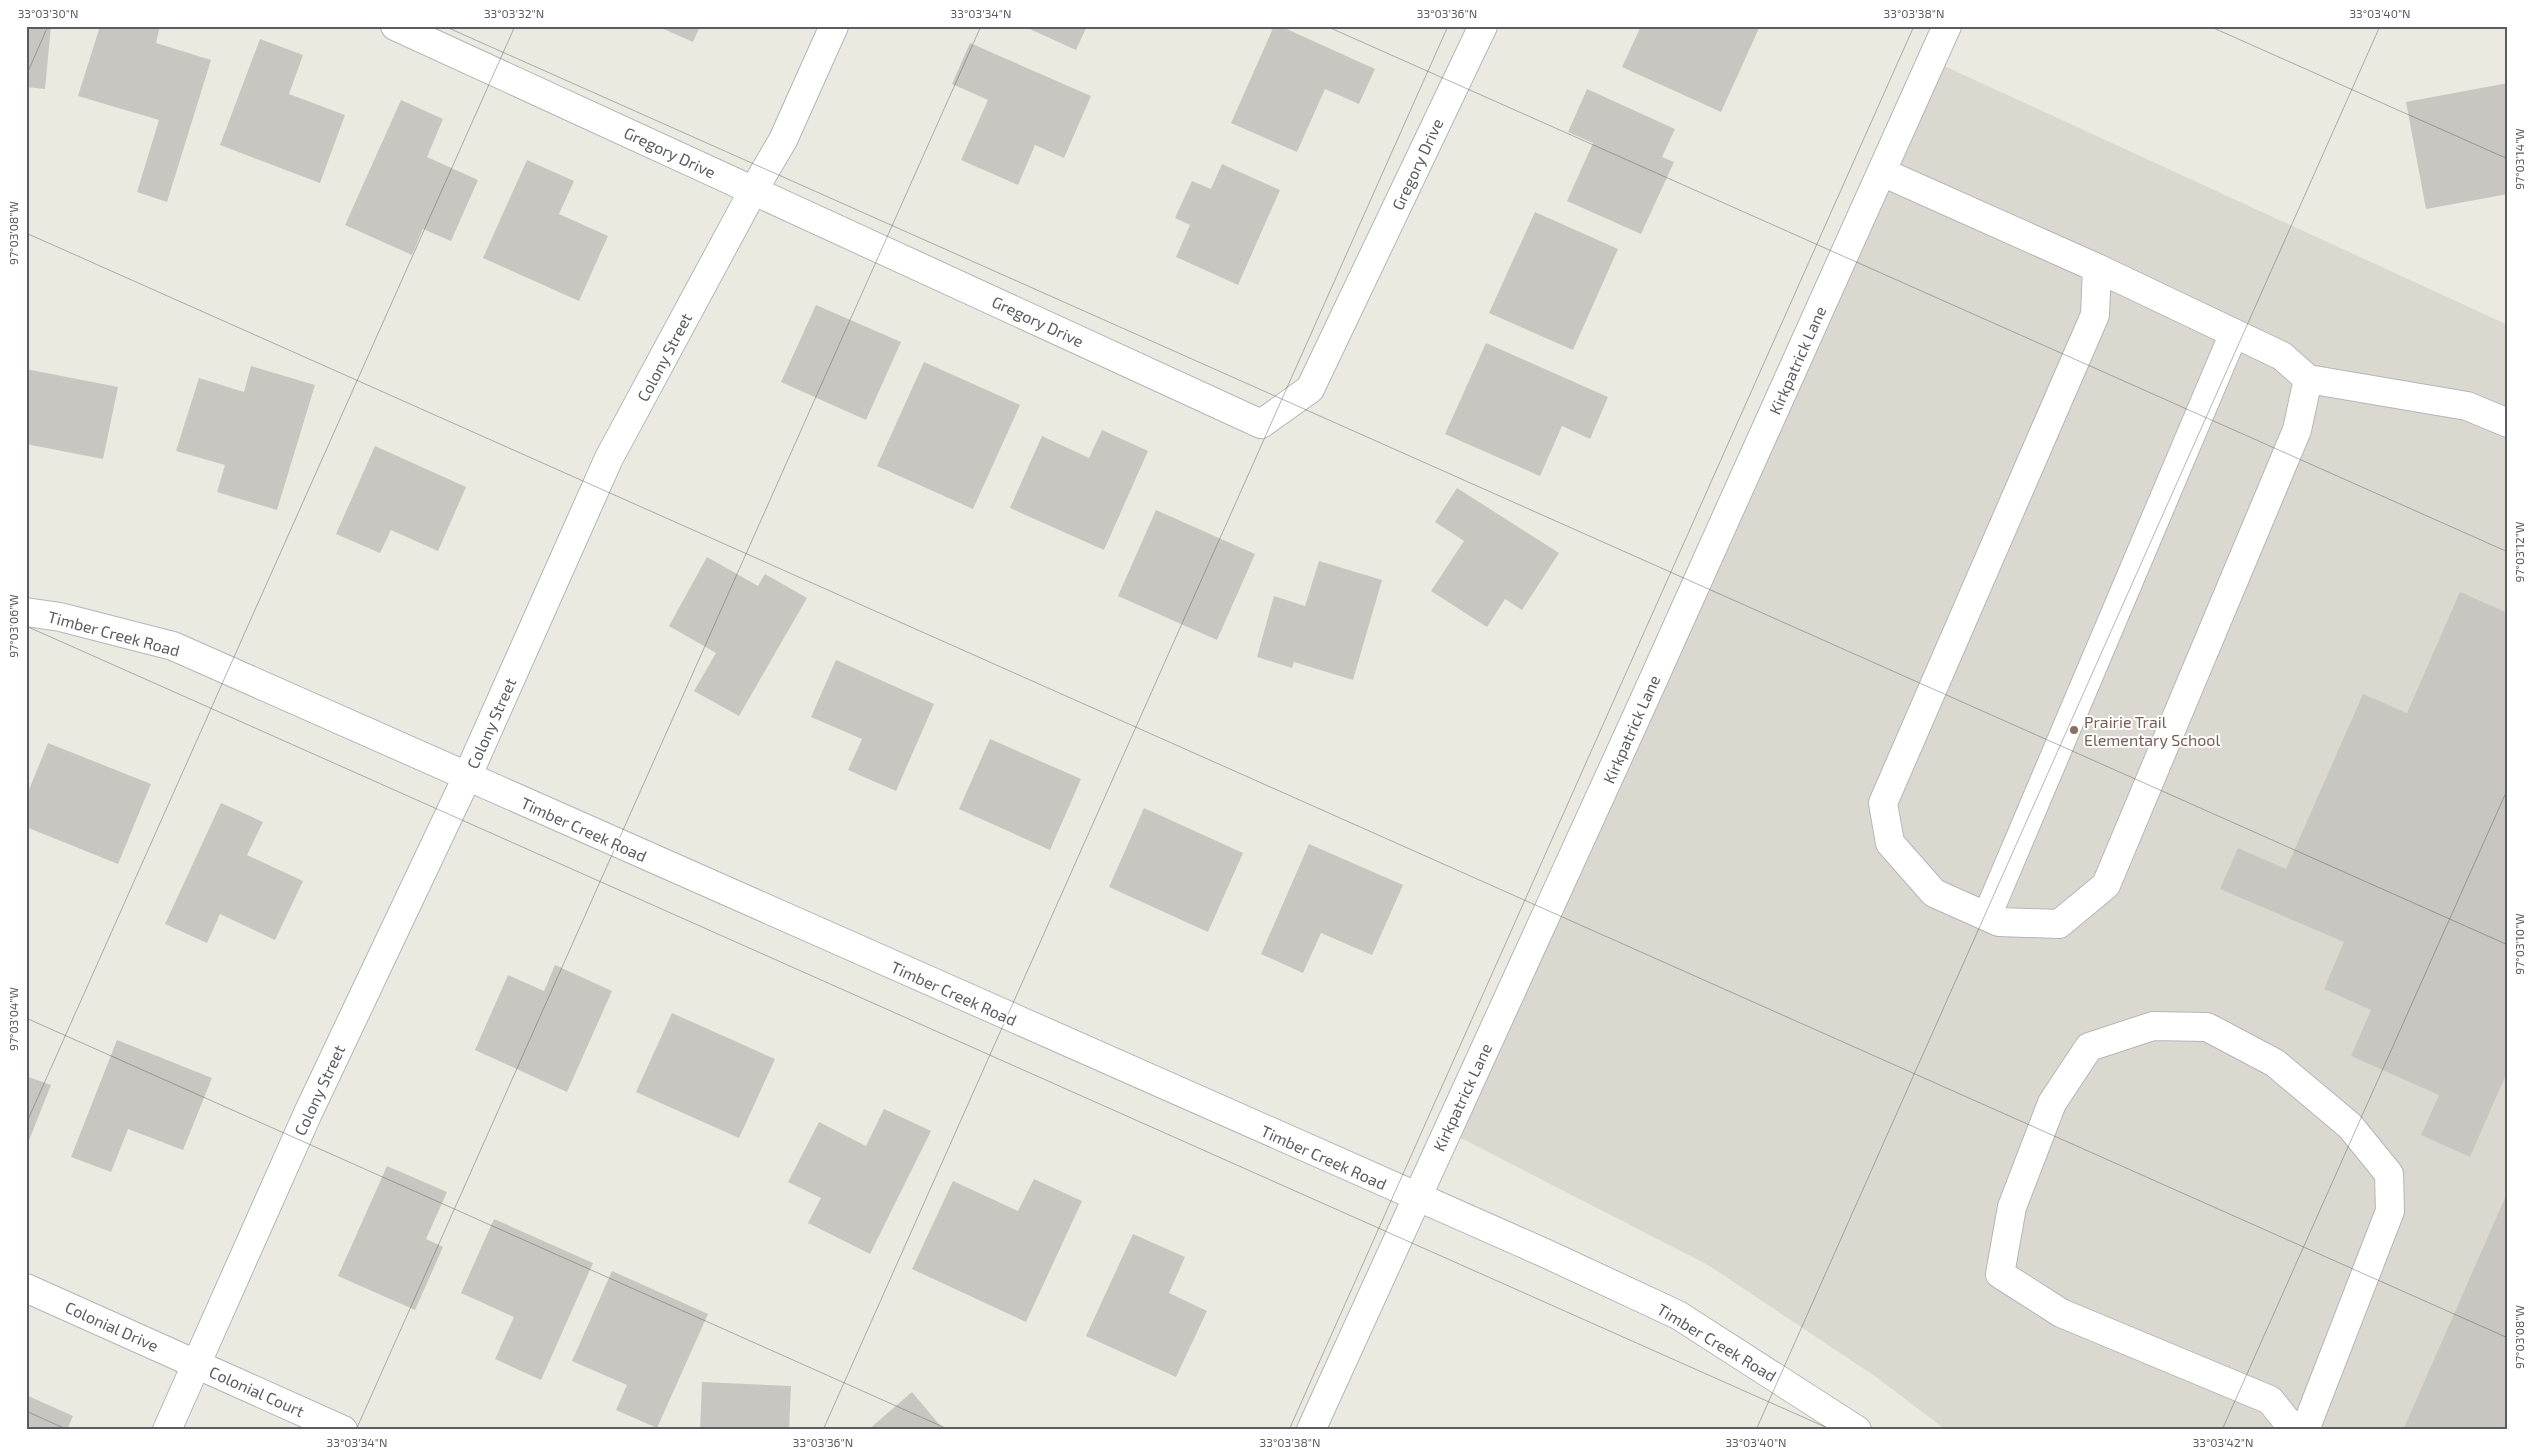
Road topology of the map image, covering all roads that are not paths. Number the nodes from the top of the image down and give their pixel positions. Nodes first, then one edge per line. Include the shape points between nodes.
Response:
1 (396, 26) edge
2 (834, 26) edge
3 (1483, 26) edge
4 (1947, 26) edge
5 (1882, 172) junction
6 (753, 190) junction
7 (2097, 268) junction
8 (2234, 333) junction
9 (2308, 379) junction
10 (2508, 423) edge
11 (26, 612) edge
12 (467, 777) junction
13 (1987, 916) junction
14 (1417, 1197) junction
15 (26, 1288) edge
16 (197, 1364) junction
17 (167, 1430) edge
18 (343, 1430) edge
19 (1311, 1430) edge
20 (1857, 1430) edge
21 (2294, 1430) edge
22 (2305, 1430) edge

1 - 6 street, Gregory Drive
2 - 6 street, Colony Street via 783,140
3 - 6 street, Gregory Drive via 1310,389 1261,424
4 - 5 street, Kirkpatrick Lane
5 - 7 street
5 - 14 street, Kirkpatrick Lane
6 - 12 street, Colony Street via 609,458
7 - 8 street
7 - 13 street via 2095,315 1883,803 1890,843 1934,893
8 - 9 street via 2282,356
8 - 13 street
9 - 10 street via 2468,406
9 - 13 street via 2297,430 2106,885 2059,924 1999,922
11 - 12 street, Timber Creek Road via 60,617 173,646
12 - 14 street, Timber Creek Road
12 - 16 street, Colony Street via 308,1113
14 - 19 street, Kirkpatrick Lane
14 - 20 street, Timber Creek Road via 1678,1316
15 - 16 street, Colonial Drive
16 - 17 street, Colony Street
16 - 18 street, Colonial Court
21 - 22 street via 2270,1400 2061,1314 2000,1274 2012,1207 2049,1112 2089,1047 2153,1026 2207,1026 2275,1063 2350,1126 2389,1174 2390,1211

